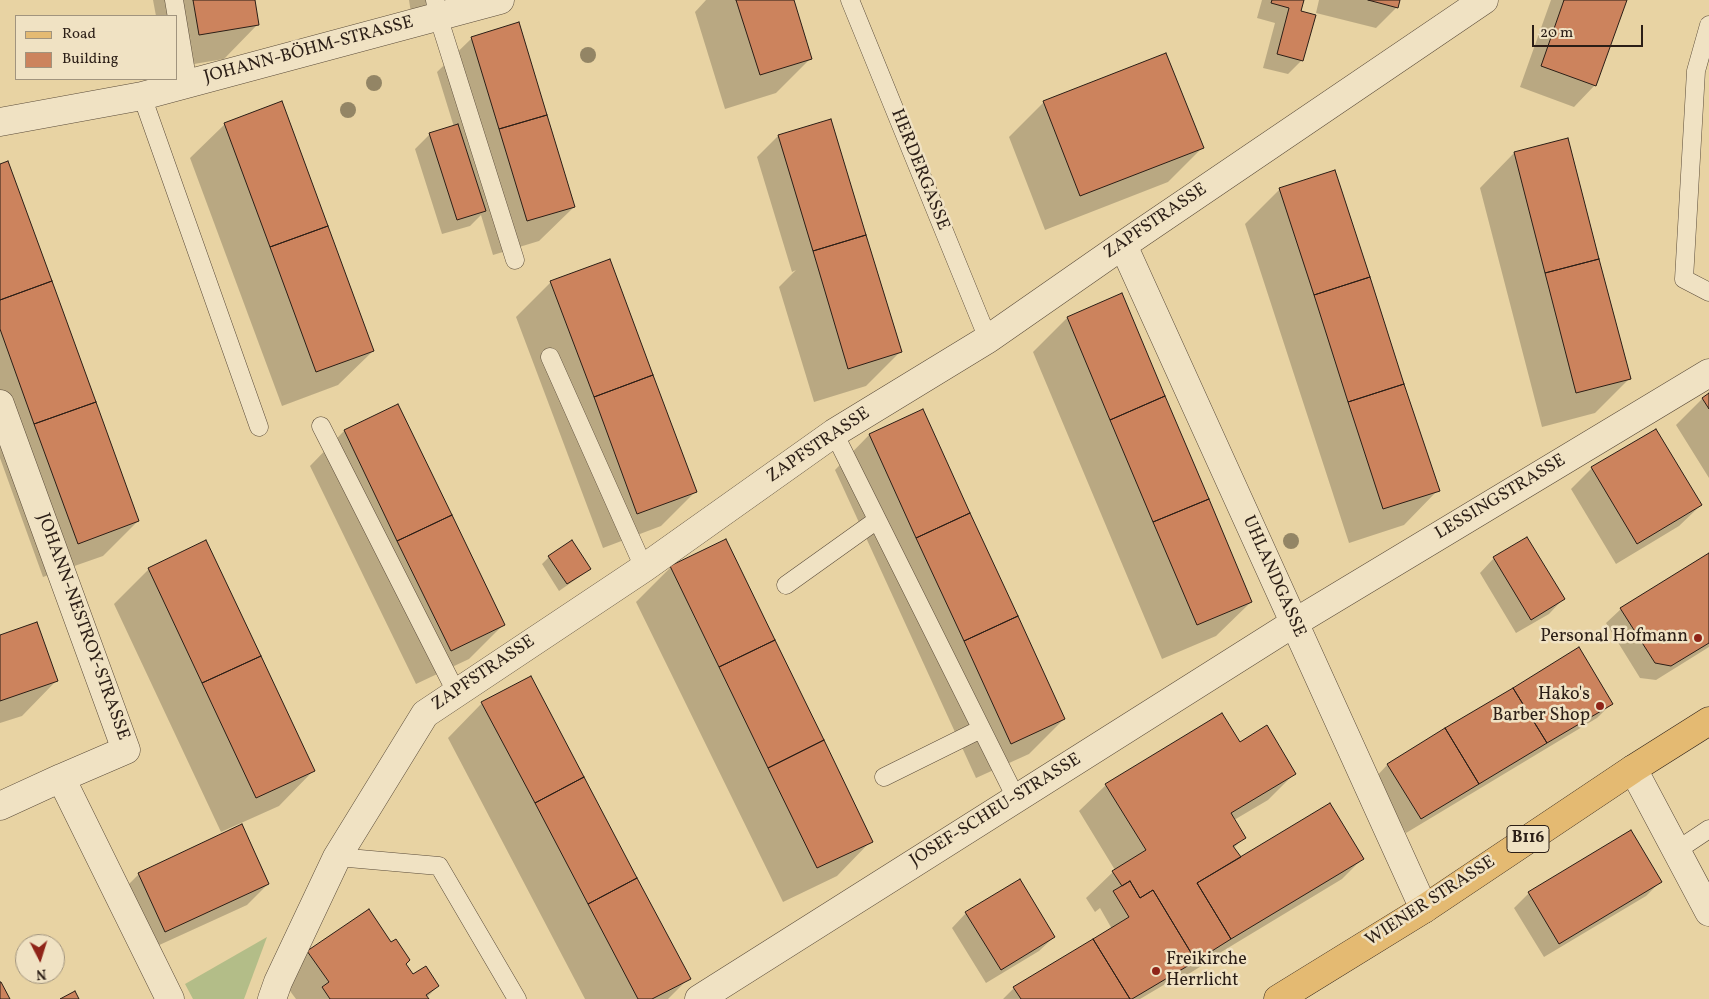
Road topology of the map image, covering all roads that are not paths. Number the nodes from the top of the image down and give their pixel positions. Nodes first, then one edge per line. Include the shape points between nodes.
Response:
1 (174, 0) edge
2 (500, 0) edge
3 (850, 0) edge
4 (1484, 0) edge
5 (437, 8) edge
6 (176, 15) edge
7 (178, 24) edge
8 (1709, 25) edge
9 (188, 84) junction
10 (142, 96) junction
11 (0, 122) edge
12 (1123, 245) junction
13 (515, 260) dead end
14 (1709, 292) edge
15 (988, 339) junction
16 (550, 357) dead end
17 (1709, 373) edge
18 (0, 404) edge
19 (259, 426) dead end
20 (321, 426) dead end
21 (834, 433) junction
22 (877, 520) junction
23 (644, 568) junction
24 (786, 584) dead end
25 (1294, 623) junction
26 (456, 692) junction
27 (1709, 721) edge
28 (981, 728) junction
29 (1633, 770) junction
30 (884, 777) dead end
31 (61, 778) junction
32 (1016, 798) junction
33 (0, 806) edge
34 (1706, 831) edge
35 (1676, 851) junction
36 (336, 857) junction
37 (1424, 909) junction
38 (1709, 912) edge
39 (170, 999) edge
40 (272, 999) edge
41 (517, 999) edge
42 (699, 999) edge
43 (1279, 999) edge

1 - 6 lane
2 - 5 street, JOHANN-BÖHM-STRASSE
3 - 15 lane, HERDERGASSE
4 - 12 street, ZAPFSTRASSE
5 - 9 street, JOHANN-BÖHM-STRASSE
5 - 13 lane
7 - 9 lane
8 - 14 lane via 1696,71 1684,279
9 - 10 street, JOHANN-BÖHM-STRASSE
10 - 11 street, JOHANN-BÖHM-STRASSE
10 - 19 lane
12 - 15 street, ZAPFSTRASSE
12 - 25 street, UHLANDGASSE
15 - 21 street, ZAPFSTRASSE
16 - 23 lane
17 - 25 street, LESSINGSTRASSE
18 - 31 street, JOHANN-NESTROY-STRASSE via 126,750
20 - 26 lane
21 - 22 lane
21 - 23 street, ZAPFSTRASSE
22 - 24 lane
22 - 28 lane
23 - 26 street, ZAPFSTRASSE
25 - 32 street, JOSEF-SCHEU-STRASSE
25 - 37 street, UHLANDGASSE
26 - 36 street, ZAPFSTRASSE via 425,714
27 - 29 main road, WIENER STRASSE / B116
28 - 30 lane
28 - 32 lane
29 - 35 street
29 - 37 main road, WIENER STRASSE / B116
31 - 33 street
31 - 39 street
32 - 42 street, JOSEF-SCHEU-STRASSE
34 - 35 lane
35 - 38 street
36 - 40 street, ZAPFSTRASSE
36 - 41 lane via 439,866
37 - 43 main road, WIENER STRASSE / B116

